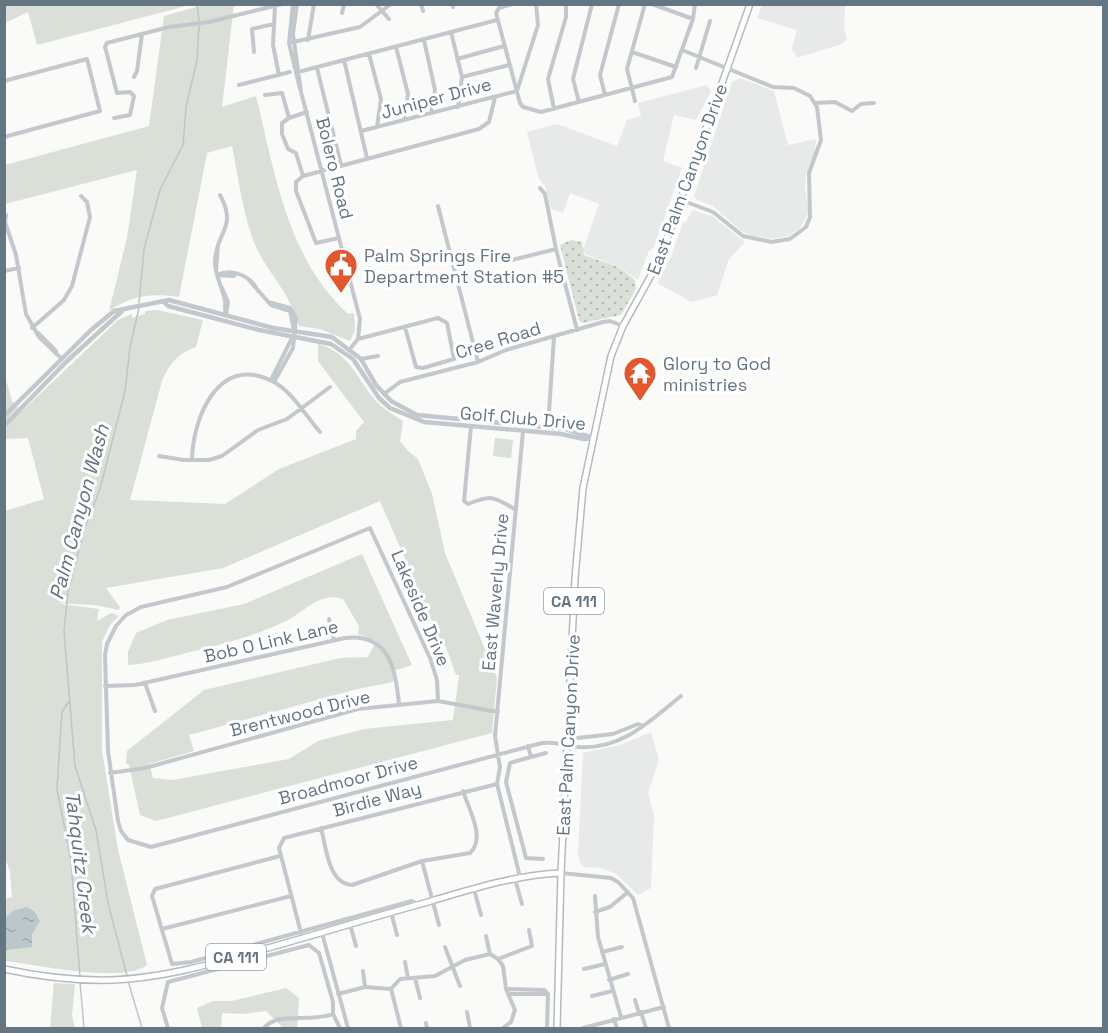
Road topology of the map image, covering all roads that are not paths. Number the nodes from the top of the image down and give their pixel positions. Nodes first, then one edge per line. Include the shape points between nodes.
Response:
1 (282, 4) edge
2 (295, 4) edge
3 (314, 4) edge
4 (344, 4) edge
5 (376, 4) edge
6 (392, 4) edge
7 (421, 4) edge
8 (512, 4) edge
9 (536, 4) edge
10 (566, 4) edge
11 (592, 4) edge
12 (619, 4) edge
13 (645, 4) edge
14 (652, 4) edge
15 (668, 4) edge
16 (695, 4) edge
17 (750, 4) edge
18 (275, 6) edge
19 (670, 11) junction
20 (381, 12) junction
21 (423, 12) dead end
22 (342, 13) dead end
23 (389, 19) dead end
24 (693, 19) junction
25 (497, 20) junction
26 (710, 21) dead end
27 (274, 24) junction
28 (450, 32) junction
29 (142, 34) junction
30 (308, 40) junction
31 (424, 40) junction
32 (291, 43) junction
33 (504, 46) junction
34 (396, 47) junction
35 (682, 50) junction
36 (254, 52) dead end
37 (632, 52) junction
38 (369, 54) junction
39 (700, 56) junction
40 (457, 59) junction
41 (344, 60) junction
42 (509, 65) junction
43 (676, 67) junction
44 (728, 67) junction
45 (317, 68) junction
46 (696, 68) dead end
47 (302, 71) dead end
48 (290, 72) dead end
49 (279, 75) junction
50 (134, 77) dead end
51 (462, 77) junction
52 (4, 81) edge
53 (239, 84) dead end
54 (631, 88) junction
55 (517, 91) junction
56 (265, 94) dead end
57 (605, 95) junction
58 (495, 97) junction
59 (635, 101) dead end
60 (579, 102) junction
61 (814, 103) junction
62 (874, 103) dead end
63 (458, 106) junction
64 (554, 109) junction
65 (307, 112) junction
66 (431, 112) junction
67 (114, 118) dead end
68 (289, 118) junction
69 (404, 120) junction
70 (377, 128) junction
71 (361, 131) junction
72 (4, 137) edge
73 (367, 158) junction
74 (341, 165) junction
75 (322, 170) junction
76 (303, 176) junction
77 (540, 188) dead end
78 (220, 195) dead end
79 (81, 196) dead end
80 (681, 200) junction
81 (438, 206) dead end
82 (6, 215) dead end
83 (339, 238) junction
84 (556, 249) junction
85 (512, 260) dead end
86 (346, 262) junction
87 (19, 268) junction
88 (4, 271) edge
89 (217, 272) junction
90 (331, 276) dead end
91 (164, 302) junction
92 (226, 315) junction
93 (623, 326) junction
94 (32, 327) junction
95 (405, 327) junction
96 (577, 330) junction
97 (294, 333) junction
98 (554, 337) junction
99 (358, 339) junction
100 (348, 351) junction
101 (378, 356) dead end
102 (361, 359) junction
103 (64, 360) junction
104 (478, 362) junction
105 (272, 381) junction
106 (330, 387) dead end
107 (384, 394) junction
108 (300, 409) junction
109 (4, 416) edge
110 (4, 426) edge
111 (471, 426) junction
112 (548, 427) junction
113 (523, 431) junction
114 (320, 432) dead end
115 (593, 438) junction
116 (159, 456) dead end
117 (192, 459) junction
118 (516, 510) junction
119 (328, 619) dead end
120 (334, 640) junction
121 (145, 683) junction
122 (105, 686) junction
123 (681, 696) dead end
124 (438, 701) junction
125 (399, 705) junction
126 (155, 711) dead end
127 (498, 712) junction
128 (643, 726) junction
129 (568, 744) junction
130 (528, 747) junction
131 (546, 753) dead end
132 (498, 754) junction
133 (531, 757) junction
134 (110, 773) junction
135 (497, 784) junction
136 (463, 791) junction
137 (513, 811) junction
138 (505, 813) junction
139 (321, 828) junction
140 (523, 846) junction
141 (514, 848) junction
142 (280, 856) junction
143 (543, 859) dead end
144 (422, 861) junction
145 (561, 873) junction
146 (518, 878) junction
147 (474, 889) junction
148 (628, 892) junction
149 (291, 896) junction
150 (595, 896) dead end
151 (432, 900) junction
152 (417, 904) junction
153 (522, 904) dead end
154 (391, 912) junction
155 (595, 912) junction
156 (481, 915) dead end
157 (350, 924) junction
158 (439, 925) dead end
159 (162, 930) junction
160 (529, 930) dead end
161 (322, 933) junction
162 (397, 934) dead end
163 (302, 936) junction
164 (486, 936) dead end
165 (356, 946) dead end
166 (445, 947) dead end
167 (622, 947) dead end
168 (602, 952) junction
169 (490, 954) junction
170 (498, 958) junction
171 (405, 962) dead end
172 (605, 964) junction
173 (453, 966) junction
174 (4, 969) edge
175 (584, 969) dead end
176 (363, 971) dead end
177 (628, 974) dead end
178 (408, 978) junction
179 (415, 978) junction
180 (609, 980) junction
181 (460, 986) dead end
182 (365, 987) junction
183 (391, 989) junction
184 (507, 991) junction
185 (612, 991) junction
186 (339, 994) junction
187 (592, 996) dead end
188 (420, 998) dead end
189 (635, 1000) dead end
190 (664, 1007) junction
191 (467, 1012) dead end
192 (640, 1013) junction
193 (333, 1014) junction
194 (621, 1017) junction
195 (614, 1019) junction
196 (426, 1023) dead end
197 (509, 1027) edge
198 (586, 1028) edge
199 (168, 1029) edge
200 (264, 1029) edge
201 (340, 1029) edge
202 (348, 1029) edge
203 (401, 1029) edge
204 (428, 1029) edge
205 (470, 1029) edge
206 (503, 1029) edge
207 (546, 1029) edge
208 (557, 1029) edge
209 (617, 1029) edge
210 (646, 1029) edge
211 (669, 1029) edge

1 - 18 street
2 - 32 street, Bolero Road
3 - 30 street
4 - 22 street
5 - 20 street
6 - 20 street
7 - 21 street
8 - 25 street via 499,8
9 - 55 street via 538,25
10 - 64 street via 566,17 548,79
11 - 60 street via 573,79
12 - 57 street via 600,75
13 - 37 street
14 - 19 street
15 - 19 street
16 - 24 street
17 - 44 main road, East Palm Canyon Drive
18 - 27 street
18 - 29 street
19 - 24 street
20 - 23 street
20 - 30 street via 360,27
24 - 35 street
25 - 28 street
25 - 33 street
26 - 39 street
27 - 36 street via 252,29
27 - 49 street via 273,45
28 - 31 street
28 - 40 street
29 - 50 street
29 - 67 street via 107,43 105,47 117,93 130,92 134,99 130,116
30 - 32 street
31 - 34 street
31 - 66 street via 434,82
32 - 65 street, Bolero Road
33 - 40 street
33 - 42 street
34 - 38 street
34 - 69 street via 408,94
35 - 39 street
35 - 43 street
37 - 43 street
37 - 54 street via 627,69
38 - 41 street
38 - 70 street via 381,99
39 - 44 street
39 - 46 street
40 - 51 street
41 - 45 street
41 - 71 street
42 - 51 street
42 - 55 street
43 - 54 street via 672,77
44 - 61 street via 772,87 794,88 810,96
44 - 80 main road, East Palm Canyon Drive
45 - 47 street
45 - 74 street
48 - 49 street
49 - 53 street
51 - 63 street
52 - 72 street via 87,59 100,111
54 - 57 street
54 - 59 street
55 - 58 street, Juniper Drive
55 - 64 street via 523,106 541,112
56 - 68 street via 282,93
57 - 60 street
58 - 63 street, Juniper Drive
58 - 73 street via 485,126
60 - 64 street
61 - 62 street via 835,102 852,111 861,104
61 - 80 street via 821,125 819,152 809,173 811,206 806,226 790,239 762,242 743,236 713,212
63 - 66 street, Juniper Drive
65 - 68 street
65 - 75 street, Bolero Road
66 - 69 street, Juniper Drive
68 - 76 street via 282,123 282,134 288,149 296,153
69 - 70 street, Juniper Drive
70 - 71 street, Juniper Drive
71 - 73 street
73 - 74 street
74 - 75 street
75 - 76 street
75 - 83 street, Bolero Road
76 - 83 street via 296,182 296,191 316,243
77 - 84 street via 545,194
78 - 89 street via 228,218 215,257
79 - 94 street via 87,202 90,217 72,286 64,300
80 - 93 main road, East Palm Canyon Drive via 659,261
81 - 104 street
82 - 87 street
83 - 86 street, Bolero Road
84 - 85 street
84 - 96 street
86 - 90 street
86 - 99 street, Bolero Road via 360,320
87 - 88 street
87 - 94 street via 24,306
89 - 92 street via 228,302
89 - 97 street via 240,274 268,302 293,310
91 - 92 street, Golf Club Drive
91 - 97 street, Golf Club Drive via 223,321
91 - 103 street, Golf Club Drive via 122,310
92 - 97 street, Golf Club Drive
93 - 96 street, Cree Road via 610,321
93 - 115 main road, East Palm Canyon Drive / CA 111 via 611,356
94 - 103 street
95 - 95 street via 416,367 454,359 447,322 443,319
95 - 99 street
96 - 98 street, Cree Road
97 - 100 street, Golf Club Drive
97 - 105 street via 291,354
98 - 104 street, Cree Road
98 - 112 street
99 - 100 street
100 - 102 street, Golf Club Drive
100 - 111 street, Golf Club Drive via 379,398 400,414 424,422
101 - 102 street
102 - 107 street, Golf Club Drive
103 - 109 street, Golf Club Drive
103 - 110 street, Golf Club Drive
104 - 107 street, Cree Road via 400,382
105 - 108 street
105 - 117 street via 243,375 222,383 196,424
106 - 108 street
107 - 112 street, Golf Club Drive via 397,406 424,417
108 - 114 street
108 - 117 street via 250,435 222,456
111 - 113 street, Golf Club Drive
111 - 118 street via 465,501 468,504 496,498
112 - 115 street, Golf Club Drive
113 - 115 street, Golf Club Drive
113 - 118 street, East Waverly Drive
115 - 129 main road, East Palm Canyon Drive / CA 111 via 577,543
116 - 117 street
118 - 127 street, East Waverly Drive
119 - 120 street
120 - 121 street, Bob O Link Lane
120 - 125 street, Bob O Link Lane via 358,637 378,645 394,670
121 - 122 street, Bob O Link Lane
121 - 126 street
122 - 124 street, Lakeside Drive via 107,644 126,615 141,607 227,587 370,528 430,658
122 - 134 street
123 - 128 street
124 - 125 street, Brentwood Drive
124 - 127 street, Brentwood Drive
125 - 134 street, Brentwood Drive via 358,709 145,768
127 - 132 street, East Waverly Drive
128 - 129 street via 638,724 601,737 577,738
128 - 129 street via 615,741 588,746
129 - 130 street, Broadmoor Drive via 547,742
129 - 145 main road, East Palm Canyon Drive / CA 111
130 - 132 street, Broadmoor Drive
130 - 133 street
131 - 133 street
132 - 134 street, Broadmoor Drive via 151,847 136,843 121,831
132 - 135 street, East Waverly Drive
133 - 137 street via 510,764 506,782
135 - 136 street, Birdie Way
135 - 138 street
136 - 139 street, Birdie Way
136 - 144 street via 478,836 475,848 463,856
137 - 138 street
137 - 140 street
138 - 141 street
139 - 142 street, Birdie Way via 284,837 279,843
139 - 144 street via 333,873 347,885
140 - 141 street
140 - 143 street via 527,860
141 - 146 street
142 - 149 street
142 - 159 street via 152,892
144 - 151 street
145 - 146 main road, CA 111
145 - 148 street via 605,876
145 - 208 main road, East Palm Canyon Drive
146 - 147 main road, CA 111
146 - 153 street
147 - 151 main road, CA 111
147 - 156 street
148 - 155 street via 610,907
148 - 190 street via 637,906
149 - 159 street
149 - 163 street
150 - 155 street
151 - 152 main road, CA 111
151 - 158 street
152 - 154 main road, CA 111
152 - 163 street via 412,901
154 - 157 main road, CA 111
154 - 162 street
155 - 168 street
157 - 161 main road, CA 111
157 - 165 street
159 - 163 street via 172,964
160 - 170 street via 532,946
161 - 163 main road, CA 111
161 - 186 street
163 - 174 main road, CA 111 via 196,968 149,976 105,980 54,978
164 - 169 street
166 - 173 street
167 - 168 street
168 - 172 street
169 - 170 street
169 - 173 street
170 - 184 street
171 - 178 street
172 - 175 street
172 - 180 street
173 - 179 street via 435,976
173 - 181 street
176 - 182 street
177 - 180 street
178 - 179 street
178 - 183 street via 394,982
179 - 188 street
180 - 185 street
182 - 183 street
182 - 186 street
183 - 203 street
184 - 197 street via 515,1010
184 - 207 street via 548,994
185 - 187 street
185 - 194 street
186 - 202 street
189 - 192 street
190 - 192 street
190 - 211 street
191 - 205 street
192 - 194 street
192 - 210 street
193 - 199 street via 319,953 309,945 168,982 162,1004
193 - 200 street via 318,1020 277,1018
193 - 201 street
194 - 195 street
195 - 198 street
195 - 209 street
196 - 204 street
197 - 206 street

